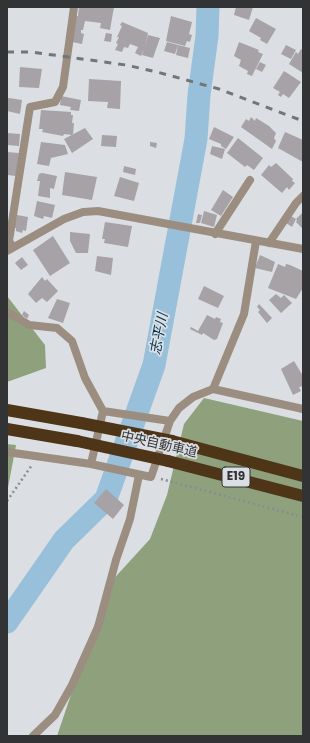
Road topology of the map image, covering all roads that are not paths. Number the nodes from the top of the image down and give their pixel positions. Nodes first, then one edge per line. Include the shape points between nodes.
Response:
1 (74, 7) edge
2 (250, 180) dead end
3 (303, 196) edge
4 (216, 234) junction
5 (256, 241) junction
6 (269, 243) junction
7 (10, 249) edge
8 (303, 249) edge
9 (7, 312) edge
10 (213, 389) junction
11 (303, 409) edge
12 (7, 410) edge
13 (103, 411) junction
14 (170, 421) junction
15 (7, 429) edge
16 (7, 452) edge
17 (91, 464) junction
18 (139, 475) junction
19 (303, 476) edge
20 (303, 496) edge
21 (33, 736) edge

1 - 7 street via 63,87 55,102 30,107 9,241
2 - 4 street
3 - 6 street
4 - 5 street
4 - 7 street via 98,211 83,212 64,219
5 - 6 street
5 - 10 street via 244,314
6 - 8 street
9 - 13 street via 29,326 56,328 72,341 85,378
10 - 11 street
10 - 14 street via 193,397 179,408
12 - 19 highway, 中央自動車道 / E19, bridge via 172,441
13 - 14 street
13 - 17 street
14 - 18 street via 152,477
15 - 20 highway, 中央自動車道 / E19, bridge via 168,460
16 - 17 street
17 - 18 street
18 - 21 street via 130,519 98,628 55,715

